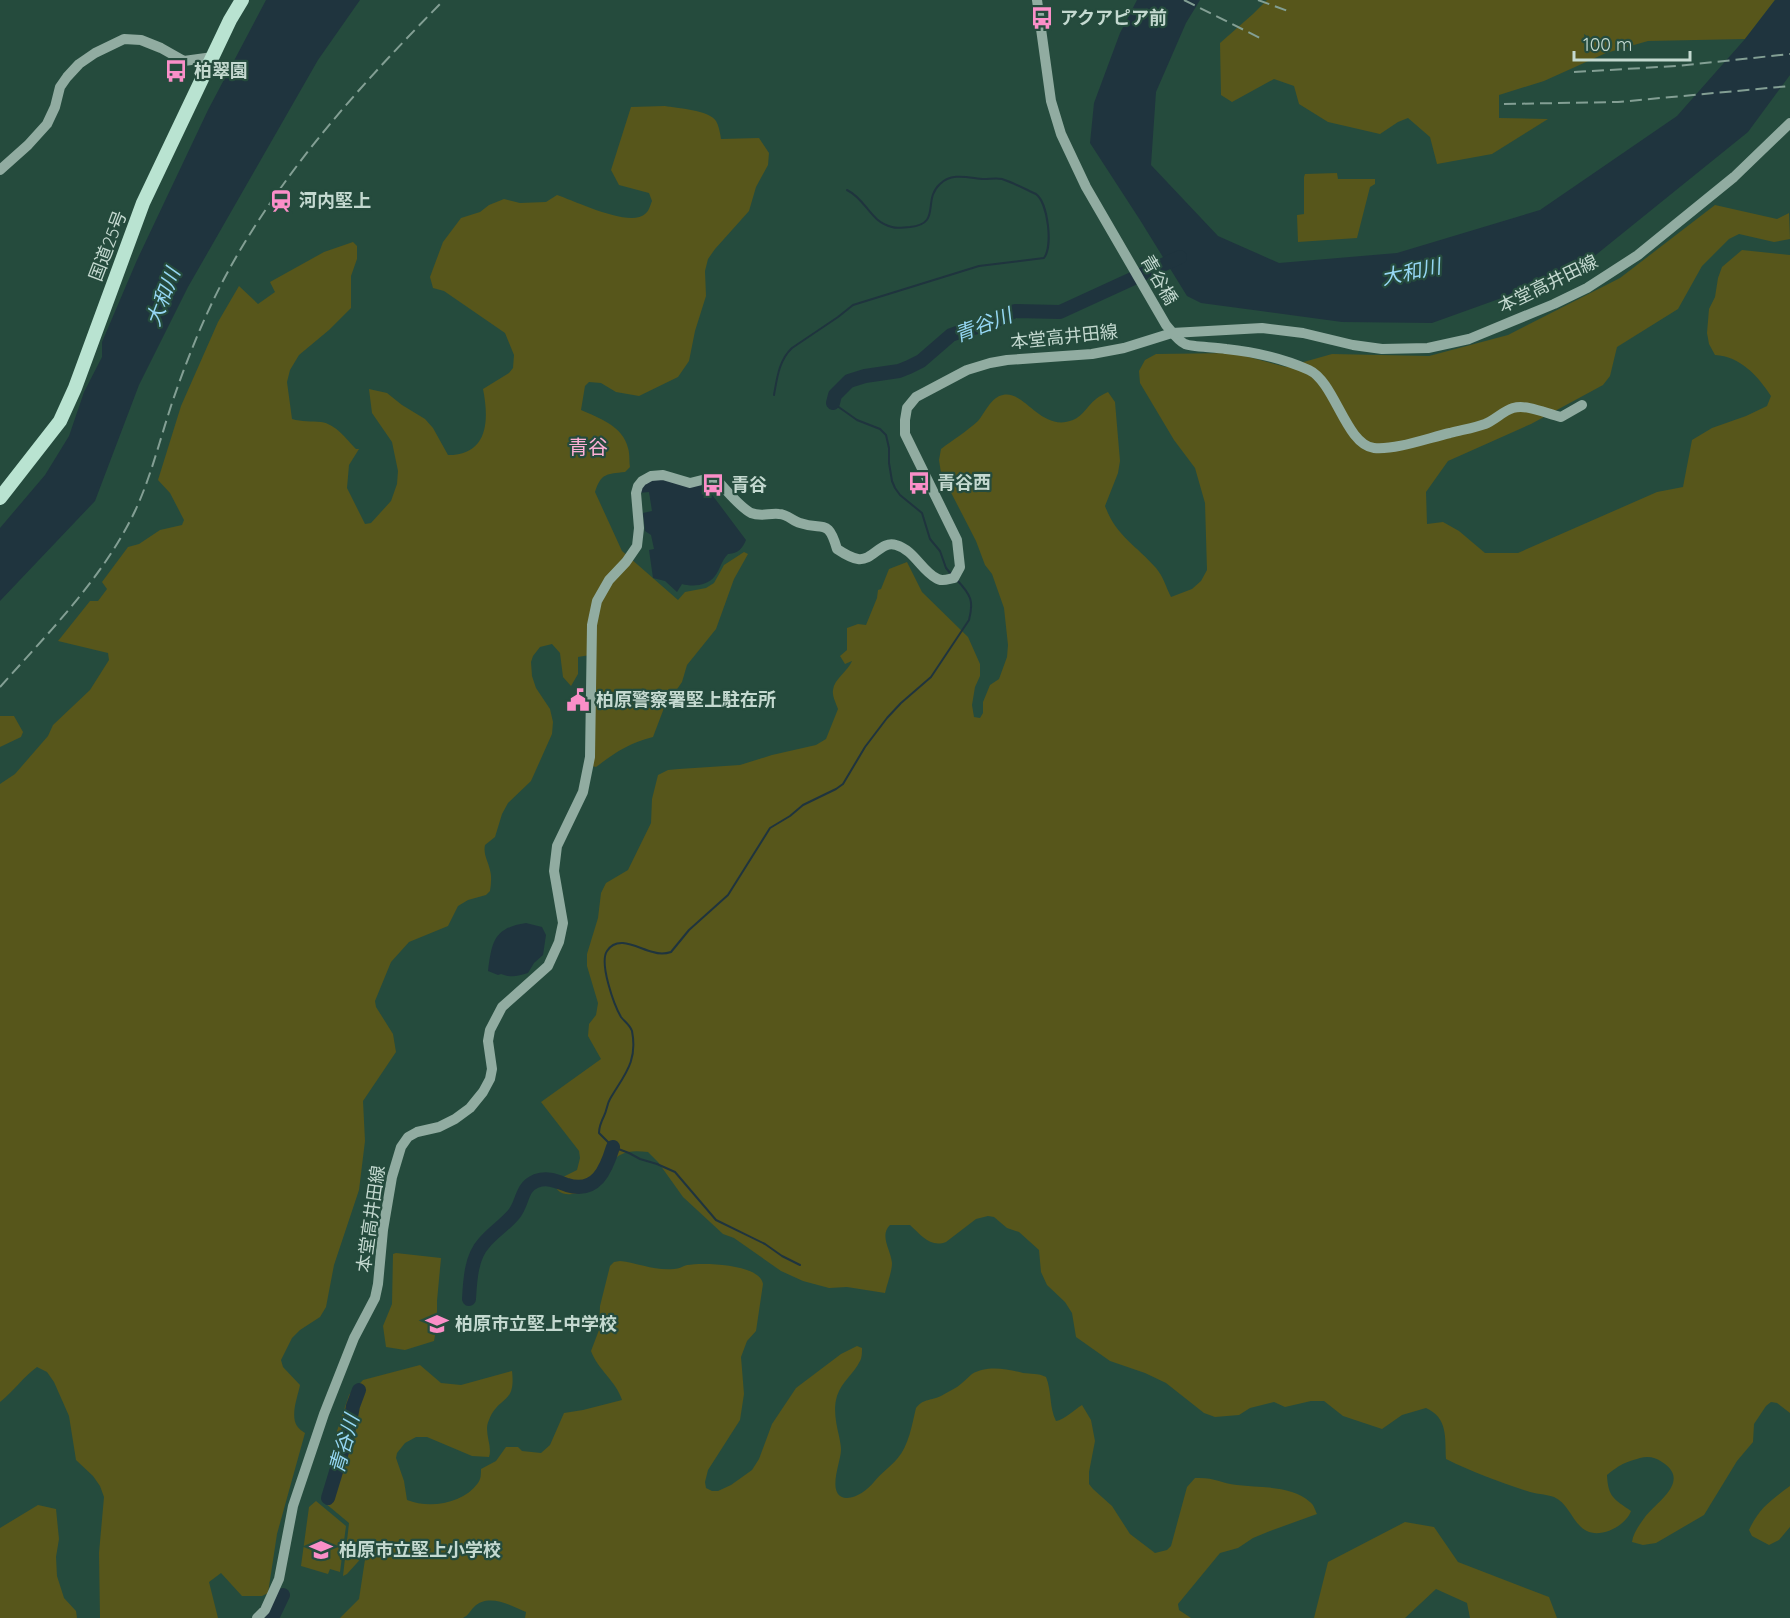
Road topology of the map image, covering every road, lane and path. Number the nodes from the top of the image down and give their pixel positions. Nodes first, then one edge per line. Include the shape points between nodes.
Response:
1 (242, 0) edge
2 (1037, 0) edge
3 (213, 57) junction
4 (1790, 123) edge
5 (0, 170) edge
6 (1169, 329) junction
7 (1582, 405) dead end
8 (0, 498) edge
9 (257, 1618) edge

1 - 3 highway, 国道25号
2 - 6 main road, 青谷橋 via 1051,101 1061,135 1086,188
3 - 5 main road via 184,61 141,40 124,39 95,53 79,64 60,87 47,124
3 - 8 highway, 国道25号 via 143,203 60,421
4 - 6 main road, 本堂高井田線 via 1734,177 1638,255 1587,288 1469,339 1428,348 1382,349 1262,328
6 - 7 main road via 1186,345 1268,355 1312,371 1327,387 1359,440 1376,448 1486,424 1513,408 1562,417
6 - 9 main road, 本堂高井田線 via 1124,348 990,363 967,370 916,397 907,408 905,434 957,540 960,567 954,578 936,579 908,551 891,544 869,557 846,555 837,549 832,532 823,526 800,523 778,514 753,514 714,477 690,483 663,474 651,476 638,486 637,546 597,601 592,625 590,757 583,792 556,846 554,871 563,923 559,942 548,966 502,1007 490,1030 492,1069 483,1092 455,1119 417,1132 401,1147 392,1177 375,1298 354,1338 324,1414 293,1506 279,1579

